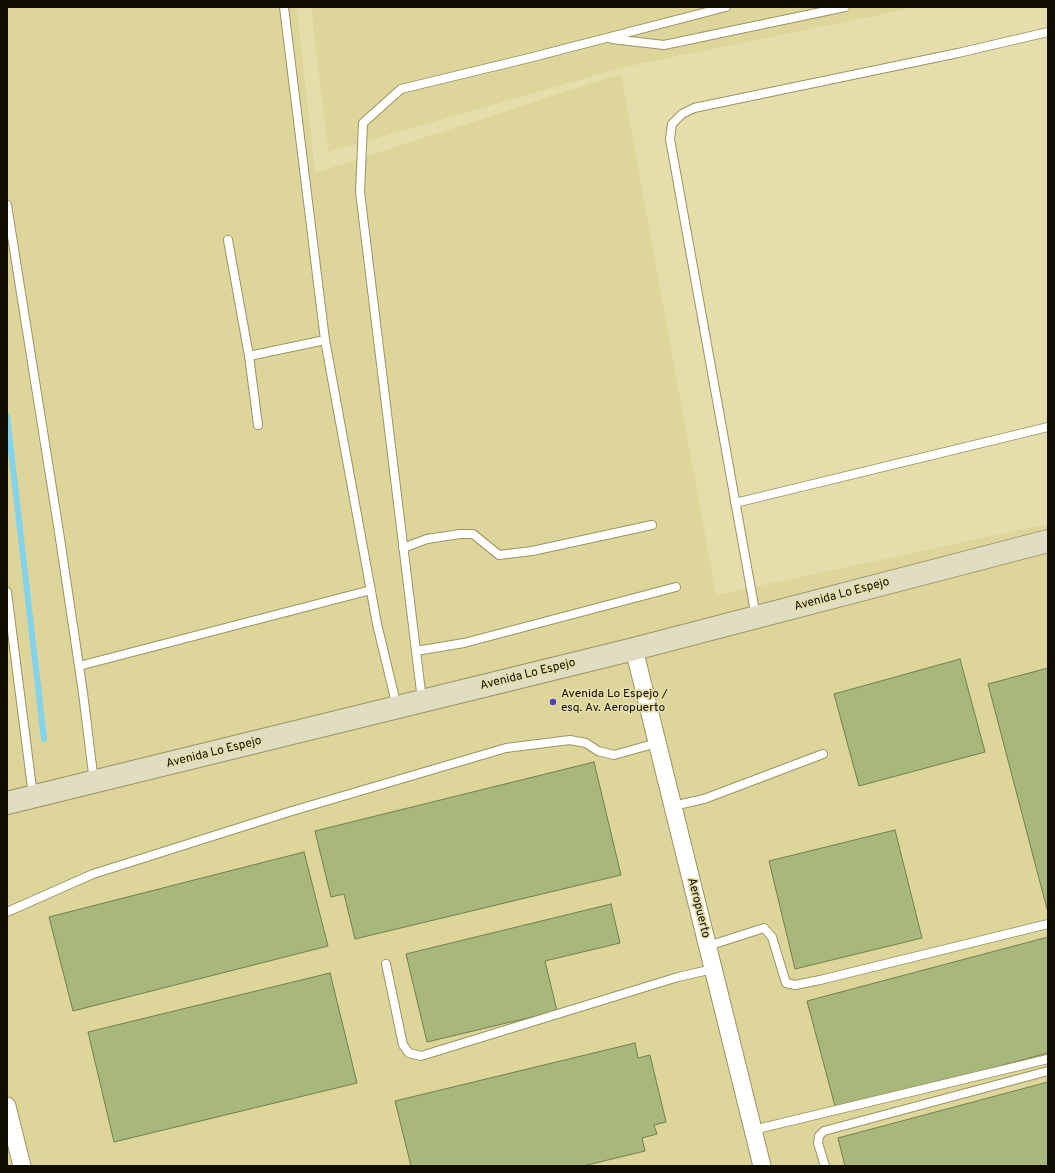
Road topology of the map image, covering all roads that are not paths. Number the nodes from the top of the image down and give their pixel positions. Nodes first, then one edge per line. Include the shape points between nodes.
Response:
1 (284, 7) edge
2 (726, 7) edge
3 (845, 7) edge
4 (1048, 32) edge
5 (606, 38) junction
6 (7, 205) edge
7 (228, 240) dead end
8 (325, 340) junction
9 (249, 356) junction
10 (258, 425) dead end
11 (1048, 427) edge
12 (735, 503) junction
13 (652, 525) dead end
14 (1048, 541) edge
15 (403, 548) junction
16 (676, 587) dead end
17 (371, 590) junction
18 (7, 592) edge
19 (756, 617) junction
20 (634, 650) junction
21 (416, 651) junction
22 (79, 666) junction
23 (422, 701) junction
24 (397, 708) junction
25 (657, 743) junction
26 (823, 754) dead end
27 (94, 782) junction
28 (33, 797) junction
29 (7, 803) edge
30 (673, 806) junction
31 (7, 912) edge
32 (1048, 924) edge
33 (708, 946) junction
34 (386, 964) dead end
35 (714, 969) junction
36 (1048, 1059) edge
37 (1048, 1071) edge
38 (7, 1106) edge
39 (753, 1130) junction
40 (22, 1166) edge
41 (762, 1166) edge
42 (825, 1166) edge

1 - 8 lane
2 - 5 lane
3 - 5 lane via 664,45
4 - 12 lane via 694,108 682,114 672,124 670,139
5 - 15 lane via 401,89 363,123 360,192
6 - 22 lane
7 - 9 lane
8 - 9 lane
8 - 17 lane
9 - 10 lane
11 - 12 lane
12 - 19 lane
13 - 15 lane via 532,551 499,554 473,534 427,539
14 - 19 main road, Avenida Lo Espejo
15 - 21 lane
16 - 21 lane via 464,643
17 - 22 lane
17 - 24 lane
18 - 28 lane
19 - 20 main road, Avenida Lo Espejo
20 - 23 main road, Avenida Lo Espejo
20 - 25 street, Aeropuerto
21 - 23 lane
22 - 27 lane
23 - 24 main road, Avenida Lo Espejo
24 - 27 main road, Avenida Lo Espejo
25 - 30 street, Aeropuerto
25 - 31 lane via 614,755 598,751 586,743 570,740 506,748 93,874
26 - 30 lane via 704,799
27 - 28 main road, Avenida Lo Espejo
28 - 29 main road, Avenida Lo Espejo
30 - 33 street, Aeropuerto
32 - 33 lane via 795,986 786,983 772,937 764,928
33 - 35 street, Aeropuerto
34 - 35 lane via 403,1045 409,1053 421,1056 678,977
35 - 39 street, Aeropuerto
36 - 39 lane
37 - 42 lane via 824,1131 819,1136 818,1143
38 - 40 street
39 - 41 street, Aeropuerto

